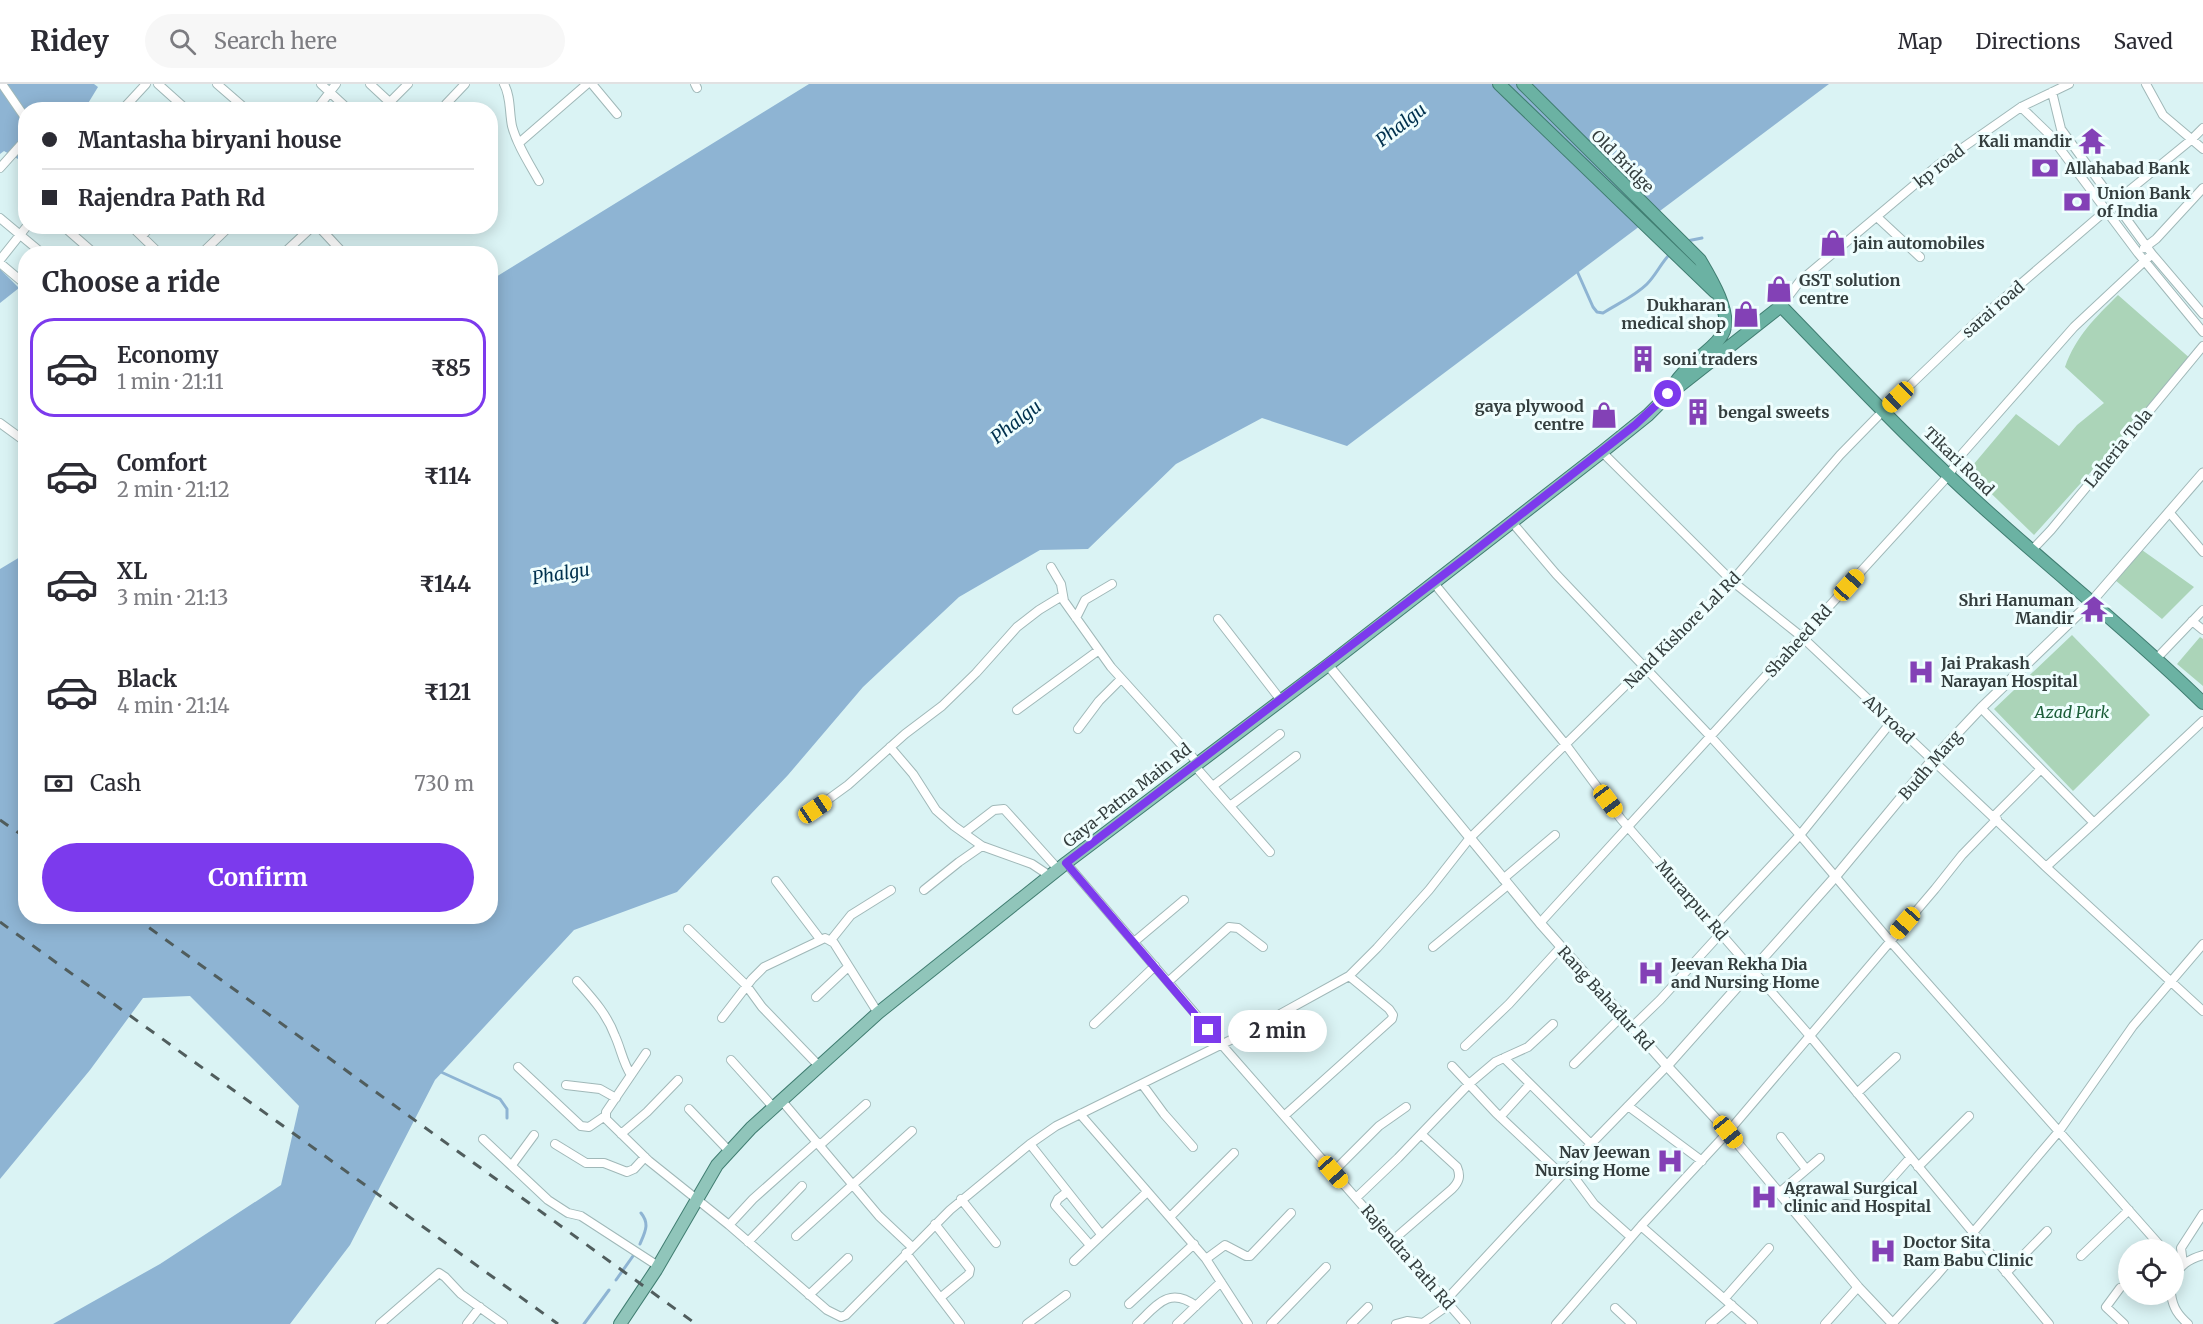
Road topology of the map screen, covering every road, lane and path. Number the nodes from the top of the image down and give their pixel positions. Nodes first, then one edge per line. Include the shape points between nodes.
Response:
1 (146, 84) edge
2 (158, 84) edge
3 (217, 84) edge
4 (321, 84) edge
5 (336, 84) edge
6 (370, 84) edge
7 (408, 84) edge
8 (465, 84) edge
9 (590, 84) edge
10 (1499, 84) edge
11 (1523, 84) edge
12 (2069, 84) edge
13 (2146, 84) edge
14 (506, 85) edge
15 (2, 88) edge
16 (330, 92) junction
17 (2052, 92) junction
18 (129, 102) edge
19 (179, 102) edge
20 (238, 102) edge
21 (322, 102) edge
22 (341, 102) edge
23 (389, 102) joint
24 (448, 102) edge
25 (2021, 107) junction
26 (18, 110) edge
27 (617, 114) dead end
28 (2203, 128) edge
29 (2191, 140) junction
30 (519, 144) junction
31 (18, 148) edge
32 (2203, 149) edge
33 (0, 168) edge
34 (539, 181) dead end
35 (2203, 188) edge
36 (2114, 204) junction
37 (2106, 210) junction
38 (1877, 217) junction
39 (0, 218) edge
40 (18, 232) edge
41 (21, 234) joint
42 (72, 234) edge
43 (224, 234) edge
44 (304, 234) edge
45 (325, 234) edge
46 (142, 236) edge
47 (34, 246) edge
48 (86, 246) edge
49 (152, 246) edge
50 (213, 246) edge
51 (292, 246) edge
52 (337, 246) edge
53 (2146, 246) junction
54 (2138, 253) junction
55 (2152, 254) junction
56 (1920, 257) dead end
57 (0, 261) edge
58 (2144, 261) junction
59 (18, 278) edge
60 (1718, 295) junction
61 (1781, 306) junction
62 (2203, 314) edge
63 (2203, 332) edge
64 (2203, 346) edge
65 (1668, 394) junction
66 (1883, 411) junction
67 (0, 423) edge
68 (18, 436) edge
69 (1602, 452) junction
70 (2203, 473) edge
71 (1949, 475) junction
72 (2169, 512) junction
73 (1511, 520) junction
74 (2032, 549) junction
75 (2203, 552) edge
76 (1051, 567) dead end
77 (1732, 581) junction
78 (1433, 582) junction
79 (1112, 584) dead end
80 (1062, 596) junction
81 (2092, 601) junction
82 (2203, 609) edge
83 (1076, 618) junction
84 (1218, 619) dead end
85 (2192, 621) junction
86 (2203, 630) edge
87 (1802, 637) junction
88 (1099, 650) junction
89 (2157, 658) junction
90 (1328, 665) junction
91 (1645, 667) junction
92 (1120, 680) junction
93 (1280, 699) junction
94 (2203, 703) edge
95 (1982, 708) junction
96 (1017, 710) dead end
97 (1892, 721) junction
98 (2203, 721) edge
99 (1078, 729) dead end
100 (1280, 734) dead end
101 (1711, 737) junction
102 (1566, 745) junction
103 (890, 747) junction
104 (1296, 756) dead end
105 (1933, 759) junction
106 (1196, 763) junction
107 (2041, 768) junction
108 (1213, 786) junction
109 (1230, 806) junction
110 (815, 809) dead end
111 (1995, 817) junction
112 (2094, 823) junction
113 (1628, 827) junction
114 (964, 833) junction
115 (1556, 835) dead end
116 (1800, 835) junction
117 (1469, 839) junction
118 (982, 846) junction
119 (1270, 852) dead end
120 (2046, 867) junction
121 (1058, 869) junction
122 (1836, 876) junction
123 (776, 881) dead end
124 (1505, 882) junction
125 (891, 890) dead end
126 (924, 890) dead end
127 (1184, 900) dead end
128 (1540, 923) junction
129 (1715, 926) junction
130 (688, 929) dead end
131 (1721, 933) junction
132 (820, 939) junction
133 (831, 940) junction
134 (1890, 940) junction
135 (1134, 942) junction
136 (2203, 944) edge
137 (1561, 946) junction
138 (1263, 947) dead end
139 (1433, 947) dead end
140 (1155, 966) junction
141 (848, 967) junction
142 (1753, 969) junction
143 (1349, 976) junction
144 (577, 981) dead end
145 (2171, 981) junction
146 (1168, 982) junction
147 (747, 985) junction
148 (816, 997) dead end
149 (2203, 1011) edge
150 (878, 1013) junction
151 (1622, 1016) junction
152 (722, 1018) dead end
153 (1094, 1024) dead end
154 (1553, 1024) dead end
155 (1632, 1027) junction
156 (1810, 1036) junction
157 (1222, 1045) junction
158 (1465, 1046) dead end
159 (645, 1053) dead end
160 (1896, 1057) dead end
161 (1504, 1058) junction
162 (731, 1060) dead end
163 (1574, 1064) dead end
164 (518, 1066) dead end
165 (1452, 1066) dead end
166 (1667, 1066) junction
167 (820, 1067) junction
168 (631, 1075) junction
169 (678, 1080) dead end
170 (1142, 1084) junction
171 (1469, 1084) junction
172 (1530, 1084) junction
173 (566, 1085) dead end
174 (1857, 1093) junction
175 (616, 1098) junction
176 (866, 1104) dead end
177 (778, 1105) junction
178 (1629, 1106) junction
179 (1406, 1107) dead end
180 (689, 1109) dead end
181 (1080, 1114) junction
182 (605, 1116) junction
183 (1284, 1116) junction
184 (1970, 1116) dead end
185 (1500, 1117) junction
186 (2060, 1130) junction
187 (912, 1131) dead end
188 (1728, 1132) junction
189 (621, 1134) junction
190 (1421, 1134) junction
191 (534, 1135) dead end
192 (1781, 1137) dead end
193 (483, 1138) dead end
194 (819, 1143) junction
195 (555, 1144) dead end
196 (1030, 1144) junction
197 (1591, 1144) junction
198 (1193, 1147) dead end
199 (729, 1151) junction
200 (1234, 1152) dead end
201 (645, 1157) junction
202 (1820, 1158) dead end
203 (1910, 1158) junction
204 (1702, 1161) junction
205 (512, 1165) junction
206 (1918, 1167) junction
207 (1806, 1169) junction
208 (1333, 1172) junction
209 (1565, 1172) junction
210 (852, 1184) junction
211 (802, 1186) dead end
212 (1066, 1191) junction
213 (1146, 1192) junction
214 (1779, 1193) junction
215 (697, 1198) junction
216 (1356, 1198) junction
217 (961, 1200) junction
218 (1845, 1204) dead end
219 (2129, 1210) junction
220 (1292, 1213) dead end
221 (2203, 1214) edge
222 (1171, 1216) junction
223 (935, 1224) junction
224 (729, 1225) junction
225 (1641, 1226) junction
226 (2047, 1231) dead end
227 (1972, 1233) junction
228 (1101, 1234) junction
229 (796, 1236) dead end
230 (1631, 1237) junction
231 (2154, 1239) edge
232 (1393, 1240) junction
233 (748, 1242) junction
234 (996, 1243) dead end
235 (2184, 1243) edge
236 (1194, 1244) junction
237 (1090, 1245) junction
238 (1769, 1248) dead end
239 (909, 1250) junction
240 (2203, 1255) edge
241 (2081, 1256) dead end
242 (848, 1258) dead end
243 (1206, 1259) junction
244 (1074, 1261) dead end
245 (2184, 1264) edge
246 (1326, 1267) dead end
247 (657, 1268) junction
248 (2006, 1273) junction
249 (1221, 1282) junction
250 (1857, 1287) junction
251 (2118, 1291) edge
252 (809, 1295) junction
253 (1066, 1295) dead end
254 (940, 1298) junction
255 (1725, 1298) junction
256 (1448, 1302) junction
257 (1129, 1305) dead end
258 (1732, 1305) junction
259 (2173, 1305) edge
260 (1196, 1306) junction
261 (480, 1307) junction
262 (1368, 1307) dead end
263 (1615, 1308) dead end
264 (840, 1321) edge
265 (380, 1324) edge
266 (467, 1324) edge
267 (503, 1324) edge
268 (620, 1324) edge
269 (960, 1324) edge
270 (1027, 1324) edge
271 (1137, 1324) edge
272 (1178, 1324) edge
273 (1248, 1324) edge
274 (1271, 1324) edge
275 (1352, 1324) edge
276 (1396, 1324) edge
277 (1466, 1324) edge
278 (1556, 1324) edge
279 (1632, 1324) edge
280 (1710, 1324) edge
281 (1753, 1324) edge
282 (1825, 1324) edge
283 (1892, 1324) edge
284 (2049, 1324) edge
285 (2124, 1324) edge
286 (2188, 1324) edge

1 - 18 street
2 - 19 street
3 - 20 street
4 - 16 street
5 - 16 street
6 - 23 street
7 - 23 street
8 - 24 street
9 - 27 street
9 - 30 street
10 - 60 highway
11 - 60 highway, Old Bridge via 1700,260
12 - 17 street, kp road
13 - 29 street via 2163,115
14 - 30 street
15 - 26 street
16 - 21 street
16 - 22 street
17 - 25 street, kp road
17 - 36 street via 2061,129
25 - 37 street via 2049,134
25 - 38 street, kp road via 1938,165
28 - 29 street, sarai road
29 - 32 street
29 - 36 street, sarai road
30 - 34 street
31 - 33 street
35 - 53 street
36 - 37 street, sarai road
36 - 53 street
37 - 54 street
37 - 66 street, sarai road via 1974,324
38 - 56 street
38 - 61 street, kp road via 1800,280
39 - 40 street
41 - 47 street
41 - 57 street
42 - 48 street
43 - 50 street
44 - 51 street
45 - 52 street
46 - 49 street
53 - 54 street
53 - 55 street
54 - 58 street
55 - 58 street, Shaheed Rd
55 - 62 street
57 - 59 street
58 - 63 street
58 - 71 street, Shaheed Rd via 2074,327 1962,454
60 - 65 highway, Old Bridge via 1725,317 1722,334
61 - 65 highway
61 - 66 highway, Tikari Road
64 - 74 street, Laheria Tola
65 - 69 main road, Gaya-Patna Main Rd
66 - 71 highway, Tikari Road
66 - 77 street, Nand Kishore Lal Rd
67 - 68 street
69 - 73 main road, Gaya-Patna Main Rd
69 - 77 street, AN road
70 - 72 street, Budh Marg
71 - 74 highway, Tikari Road
71 - 87 street, Shaheed Rd
72 - 75 street
72 - 81 street, Budh Marg
73 - 78 main road, Gaya-Patna Main Rd
73 - 91 street via 1556,574
74 - 81 highway, Tikari Road
76 - 80 street via 1061,584
77 - 87 street, AN road
77 - 91 street, Nand Kishore Lal Rd
78 - 90 main road, Gaya-Patna Main Rd
78 - 102 street, Murarpur Rd
79 - 83 street via 1085,600
80 - 83 street
80 - 103 street via 1017,627 949,699
81 - 89 highway, Tikari Road
81 - 95 street, Budh Marg
82 - 85 street
83 - 88 street
84 - 93 street
85 - 86 street
85 - 89 street
87 - 97 street, AN road
87 - 101 street, Shaheed Rd
88 - 92 street
88 - 96 street
89 - 94 highway, Tikari Road
90 - 93 main road, Gaya-Patna Main Rd
90 - 117 street, Rang Bahadur Rd
91 - 101 street
91 - 102 street, Nand Kishore Lal Rd
92 - 99 street
92 - 106 street
93 - 106 main road, Gaya-Patna Main Rd
95 - 105 street, Budh Marg
95 - 107 street
97 - 105 street, AN road
97 - 116 street
98 - 112 street
100 - 108 street
101 - 113 street, Shaheed Rd
101 - 116 street
102 - 113 street, Murarpur Rd
102 - 117 street, Nand Kishore Lal Rd
103 - 110 street via 849,785
103 - 114 street via 936,810
104 - 109 street
105 - 111 street, AN road
105 - 122 street, Budh Marg
106 - 108 street
106 - 121 main road, Gaya-Patna Main Rd
107 - 111 street
107 - 112 street
108 - 109 street
109 - 119 street
111 - 120 street, AN road
111 - 134 street
112 - 120 street
113 - 128 street, Shaheed Rd
113 - 129 street, Murarpur Rd
114 - 118 street
114 - 121 street, Rajendra Path Rd via 994,810 1004,809
115 - 124 street
116 - 122 street
116 - 129 street
117 - 124 street, Rang Bahadur Rd
117 - 143 street, Nand Kishore Lal Rd via 1429,890
118 - 121 street
118 - 126 street
120 - 145 street, AN road
121 - 135 street, Rajendra Path Rd
121 - 150 main road, Gaya-Patna Main Rd
122 - 134 street
122 - 142 street, Budh Marg
123 - 132 street
124 - 128 street, Rang Bahadur Rd
124 - 139 street
125 - 133 street via 851,915
127 - 135 street
128 - 137 street, Rang Bahadur Rd
129 - 131 street, Murarpur Rd
130 - 147 street
131 - 142 street, Murarpur Rd
131 - 155 street
132 - 133 street
132 - 147 street via 769,963
133 - 141 street
134 - 156 street
134 - 186 street
135 - 140 street, Rajendra Path Rd
136 - 145 street
137 - 151 street, Rang Bahadur Rd
137 - 158 street
138 - 146 street via 1238,928 1229,927
140 - 146 street, Rajendra Path Rd
140 - 153 street
141 - 148 street
141 - 150 street
142 - 156 street, Murarpur Rd
142 - 166 street, Budh Marg
143 - 157 street, Nand Kishore Lal Rd
143 - 183 street via 1389,1009 1392,1019
144 - 168 street via 605,1016
145 - 149 street, AN road
145 - 186 street via 2133,1026
146 - 157 street, Rajendra Path Rd
147 - 152 street
147 - 167 street
150 - 167 main road, Gaya-Patna Main Rd
151 - 155 street, Rang Bahadur Rd
151 - 163 street
154 - 161 street via 1528,1047
155 - 166 street, Rang Bahadur Rd
156 - 174 street, Murarpur Rd
156 - 188 street
157 - 170 street, Nand Kishore Lal Rd
157 - 183 street, Rajendra Path Rd
159 - 168 street
160 - 174 street
161 - 171 street
161 - 172 street
162 - 177 street
164 - 182 street via 580,1126 589,1127
165 - 171 street
166 - 178 street
166 - 188 street, Rang Bahadur Rd
167 - 177 main road, Gaya-Patna Main Rd
168 - 175 street
169 - 189 street
170 - 181 street, Nand Kishore Lal Rd
170 - 198 street
171 - 185 street
171 - 190 street
172 - 185 street
172 - 197 street
173 - 175 street via 600,1089
174 - 203 street, Murarpur Rd
175 - 182 street
176 - 194 street
177 - 194 street
177 - 199 main road, Gaya-Patna Main Rd
178 - 197 street
178 - 204 street
179 - 208 street via 1371,1134
180 - 199 street
181 - 196 street, Nand Kishore Lal Rd
181 - 213 street
182 - 189 street
183 - 208 street, Rajendra Path Rd
184 - 206 street
185 - 209 street
186 - 219 street
186 - 227 street
187 - 210 street
188 - 204 street
188 - 214 street, Rang Bahadur Rd
189 - 201 street
190 - 216 street
190 - 232 street via 1457,1167 1460,1179
191 - 205 street
192 - 207 street
193 - 205 street
194 - 210 street
194 - 224 street via 753,1199
195 - 201 street via 585,1164 604,1163 627,1172
196 - 212 street
196 - 217 street, Nand Kishore Lal Rd
197 - 209 street
199 - 215 main road, Gaya-Patna Main Rd
200 - 222 street
201 - 215 street
202 - 207 street
203 - 206 street, Murarpur Rd
203 - 218 street via 1869,1204
204 - 225 street
205 - 247 street via 554,1205 581,1216
206 - 227 street, Murarpur Rd
207 - 214 street
208 - 216 street, Rajendra Path Rd
209 - 230 street via 1593,1204
209 - 256 street
210 - 229 street
210 - 239 street
211 - 233 street
212 - 228 street
212 - 237 street via 1054,1205
213 - 222 street
213 - 228 street
214 - 250 street, Rang Bahadur Rd
215 - 224 street
215 - 247 main road, Gaya-Patna Main Rd
216 - 232 street, Rajendra Path Rd
217 - 223 street, Nand Kishore Lal Rd
217 - 234 street
219 - 231 street
219 - 241 street
220 - 243 street via 1250,1256 1226,1245
221 - 235 street
222 - 236 street
223 - 239 street, Nand Kishore Lal Rd
223 - 254 street via 970,1269
224 - 233 street
225 - 230 street
225 - 255 street
226 - 248 street
227 - 248 street, Murarpur Rd
227 - 283 street
228 - 237 street
230 - 278 street
232 - 256 street, Rajendra Path Rd
233 - 252 street
236 - 243 street
236 - 257 street
237 - 244 street
238 - 255 street
239 - 254 street
239 - 264 street, Nand Kishore Lal Rd
240 - 245 street
242 - 252 street
243 - 249 street
246 - 274 street
247 - 268 main road, Gaya-Patna Main Rd
248 - 284 street, Murarpur Rd
249 - 260 street
249 - 273 street
250 - 282 street
250 - 283 street, Rang Bahadur Rd
251 - 285 street via 2106,1307
252 - 264 street
253 - 270 street
254 - 269 street
255 - 258 street
256 - 276 street via 1423,1323
256 - 277 street, Rajendra Path Rd
258 - 280 street
258 - 281 street
259 - 286 street
260 - 271 street via 1180,1297 1165,1299
260 - 272 street
261 - 265 street via 439,1274
261 - 266 street
261 - 267 street
262 - 275 street
263 - 279 street

